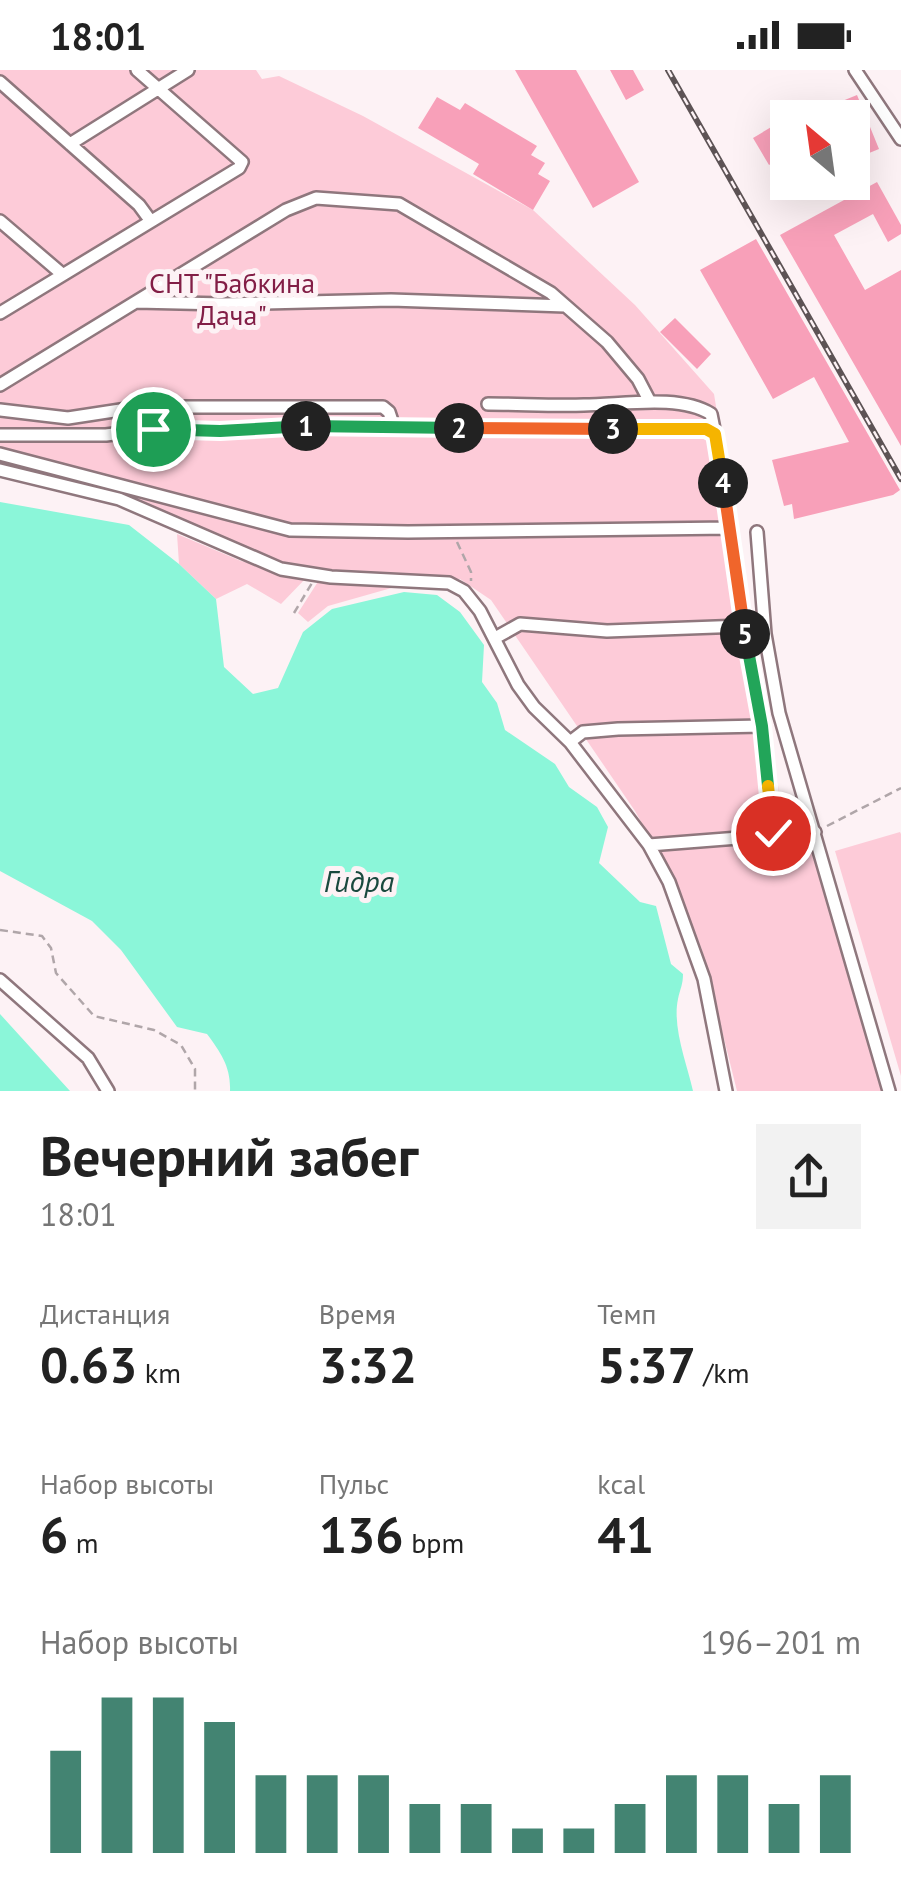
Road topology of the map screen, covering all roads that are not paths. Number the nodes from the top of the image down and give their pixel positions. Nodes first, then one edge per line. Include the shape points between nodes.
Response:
1 (137, 70) edge
2 (188, 70) edge
3 (855, 70) edge
4 (0, 82) edge
5 (159, 89) junction
6 (901, 139) edge
7 (70, 144) junction
8 (150, 220) junction
9 (0, 221) edge
10 (62, 274) junction
11 (136, 302) junction
12 (566, 306) junction
13 (0, 313) edge
14 (0, 385) edge
15 (650, 402) junction
16 (488, 404) dead end
17 (0, 410) edge
18 (394, 428) junction
19 (715, 434) junction
20 (0, 436) edge
21 (0, 454) edge
22 (0, 470) edge
23 (730, 528) junction
24 (757, 532) dead end
25 (743, 626) junction
26 (495, 638) junction
27 (762, 726) junction
28 (570, 742) junction
29 (815, 832) junction
30 (773, 833) junction
31 (649, 845) junction
32 (0, 980) edge
33 (108, 1091) edge
34 (726, 1091) edge
35 (889, 1091) edge

1 - 5 street
2 - 5 street
3 - 6 street
4 - 7 street
5 - 7 street
5 - 8 street via 242,162
7 - 8 street
8 - 10 street
9 - 10 street
10 - 13 street
11 - 12 street
11 - 12 street via 316,198 399,204
11 - 14 street
12 - 15 street via 607,342
15 - 16 street
15 - 19 street via 701,408 711,414
17 - 18 street via 68,418 140,407 383,408
18 - 19 street
18 - 20 street
19 - 23 street
21 - 23 street via 290,530
22 - 26 street via 119,499 281,569 448,583 470,599
23 - 25 street
24 - 29 street via 779,713
25 - 26 street via 608,631 520,624
25 - 27 street
26 - 28 street via 518,685
27 - 28 street via 618,729 584,732
27 - 30 street
28 - 31 street
29 - 30 street
29 - 35 street
30 - 31 street
31 - 34 street via 704,979
32 - 33 street via 88,1058

